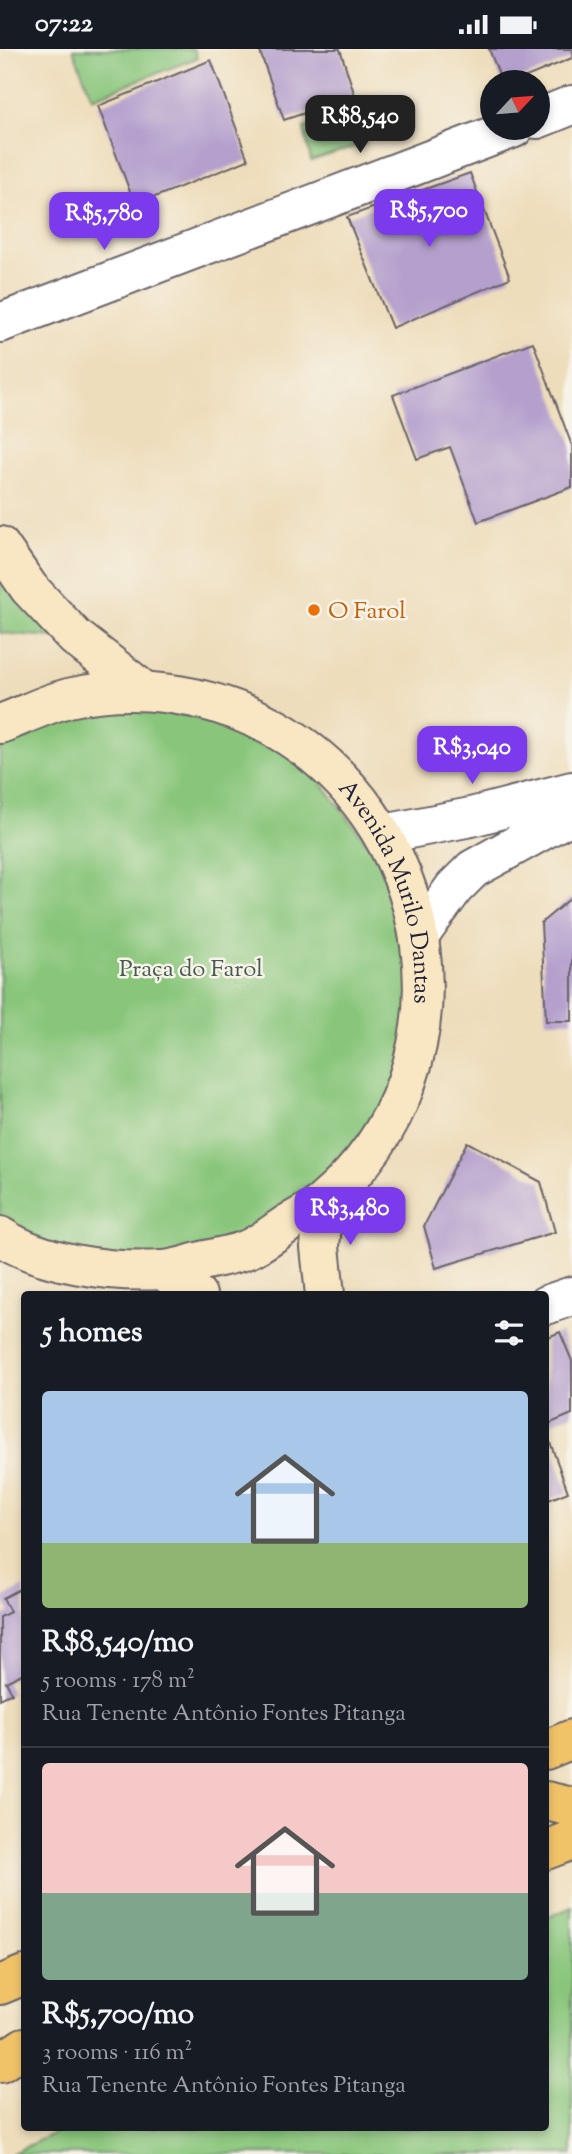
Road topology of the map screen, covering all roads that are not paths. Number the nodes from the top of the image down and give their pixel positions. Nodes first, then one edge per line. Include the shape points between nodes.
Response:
1 (572, 106) edge
2 (550, 114) edge
3 (482, 140) edge
4 (0, 323) edge
5 (0, 546) edge
6 (144, 691) junction
7 (0, 725) edge
8 (572, 792) edge
9 (572, 814) edge
10 (384, 834) junction
11 (420, 935) junction
12 (324, 1202) junction
13 (0, 1236) edge
14 (163, 1271) junction
15 (191, 1291) edge
16 (325, 1291) edge
17 (572, 1296) edge
18 (549, 1304) edge
19 (572, 1739) edge
20 (549, 1748) edge
21 (549, 1802) edge
22 (572, 1807) edge
23 (572, 1840) edge
24 (549, 1849) edge
25 (21, 1976) edge
26 (0, 1985) edge
27 (21, 2049) edge
28 (0, 2063) edge
29 (21, 2073) edge
30 (0, 2083) edge

1 - 2 street
3 - 4 street
5 - 6 main road, Avenida Murilo Dantas via 29,588 75,637
6 - 7 main road, Avenida Murilo Dantas via 72,697
6 - 10 main road, Avenida Murilo Dantas via 215,703 282,731 356,794
8 - 10 street
9 - 11 street via 473,869
10 - 11 main road, Avenida Murilo Dantas via 413,903
11 - 12 main road, Avenida Murilo Dantas via 424,994 416,1053 396,1109 371,1149
12 - 14 main road, Avenida Murilo Dantas via 249,1248
12 - 16 main road via 320,1247
13 - 14 main road, Avenida Murilo Dantas via 11,1244 86,1267
14 - 15 main road
17 - 18 street
19 - 20 main road
21 - 22 main road
23 - 24 main road
25 - 26 main road
27 - 28 main road
29 - 30 main road

